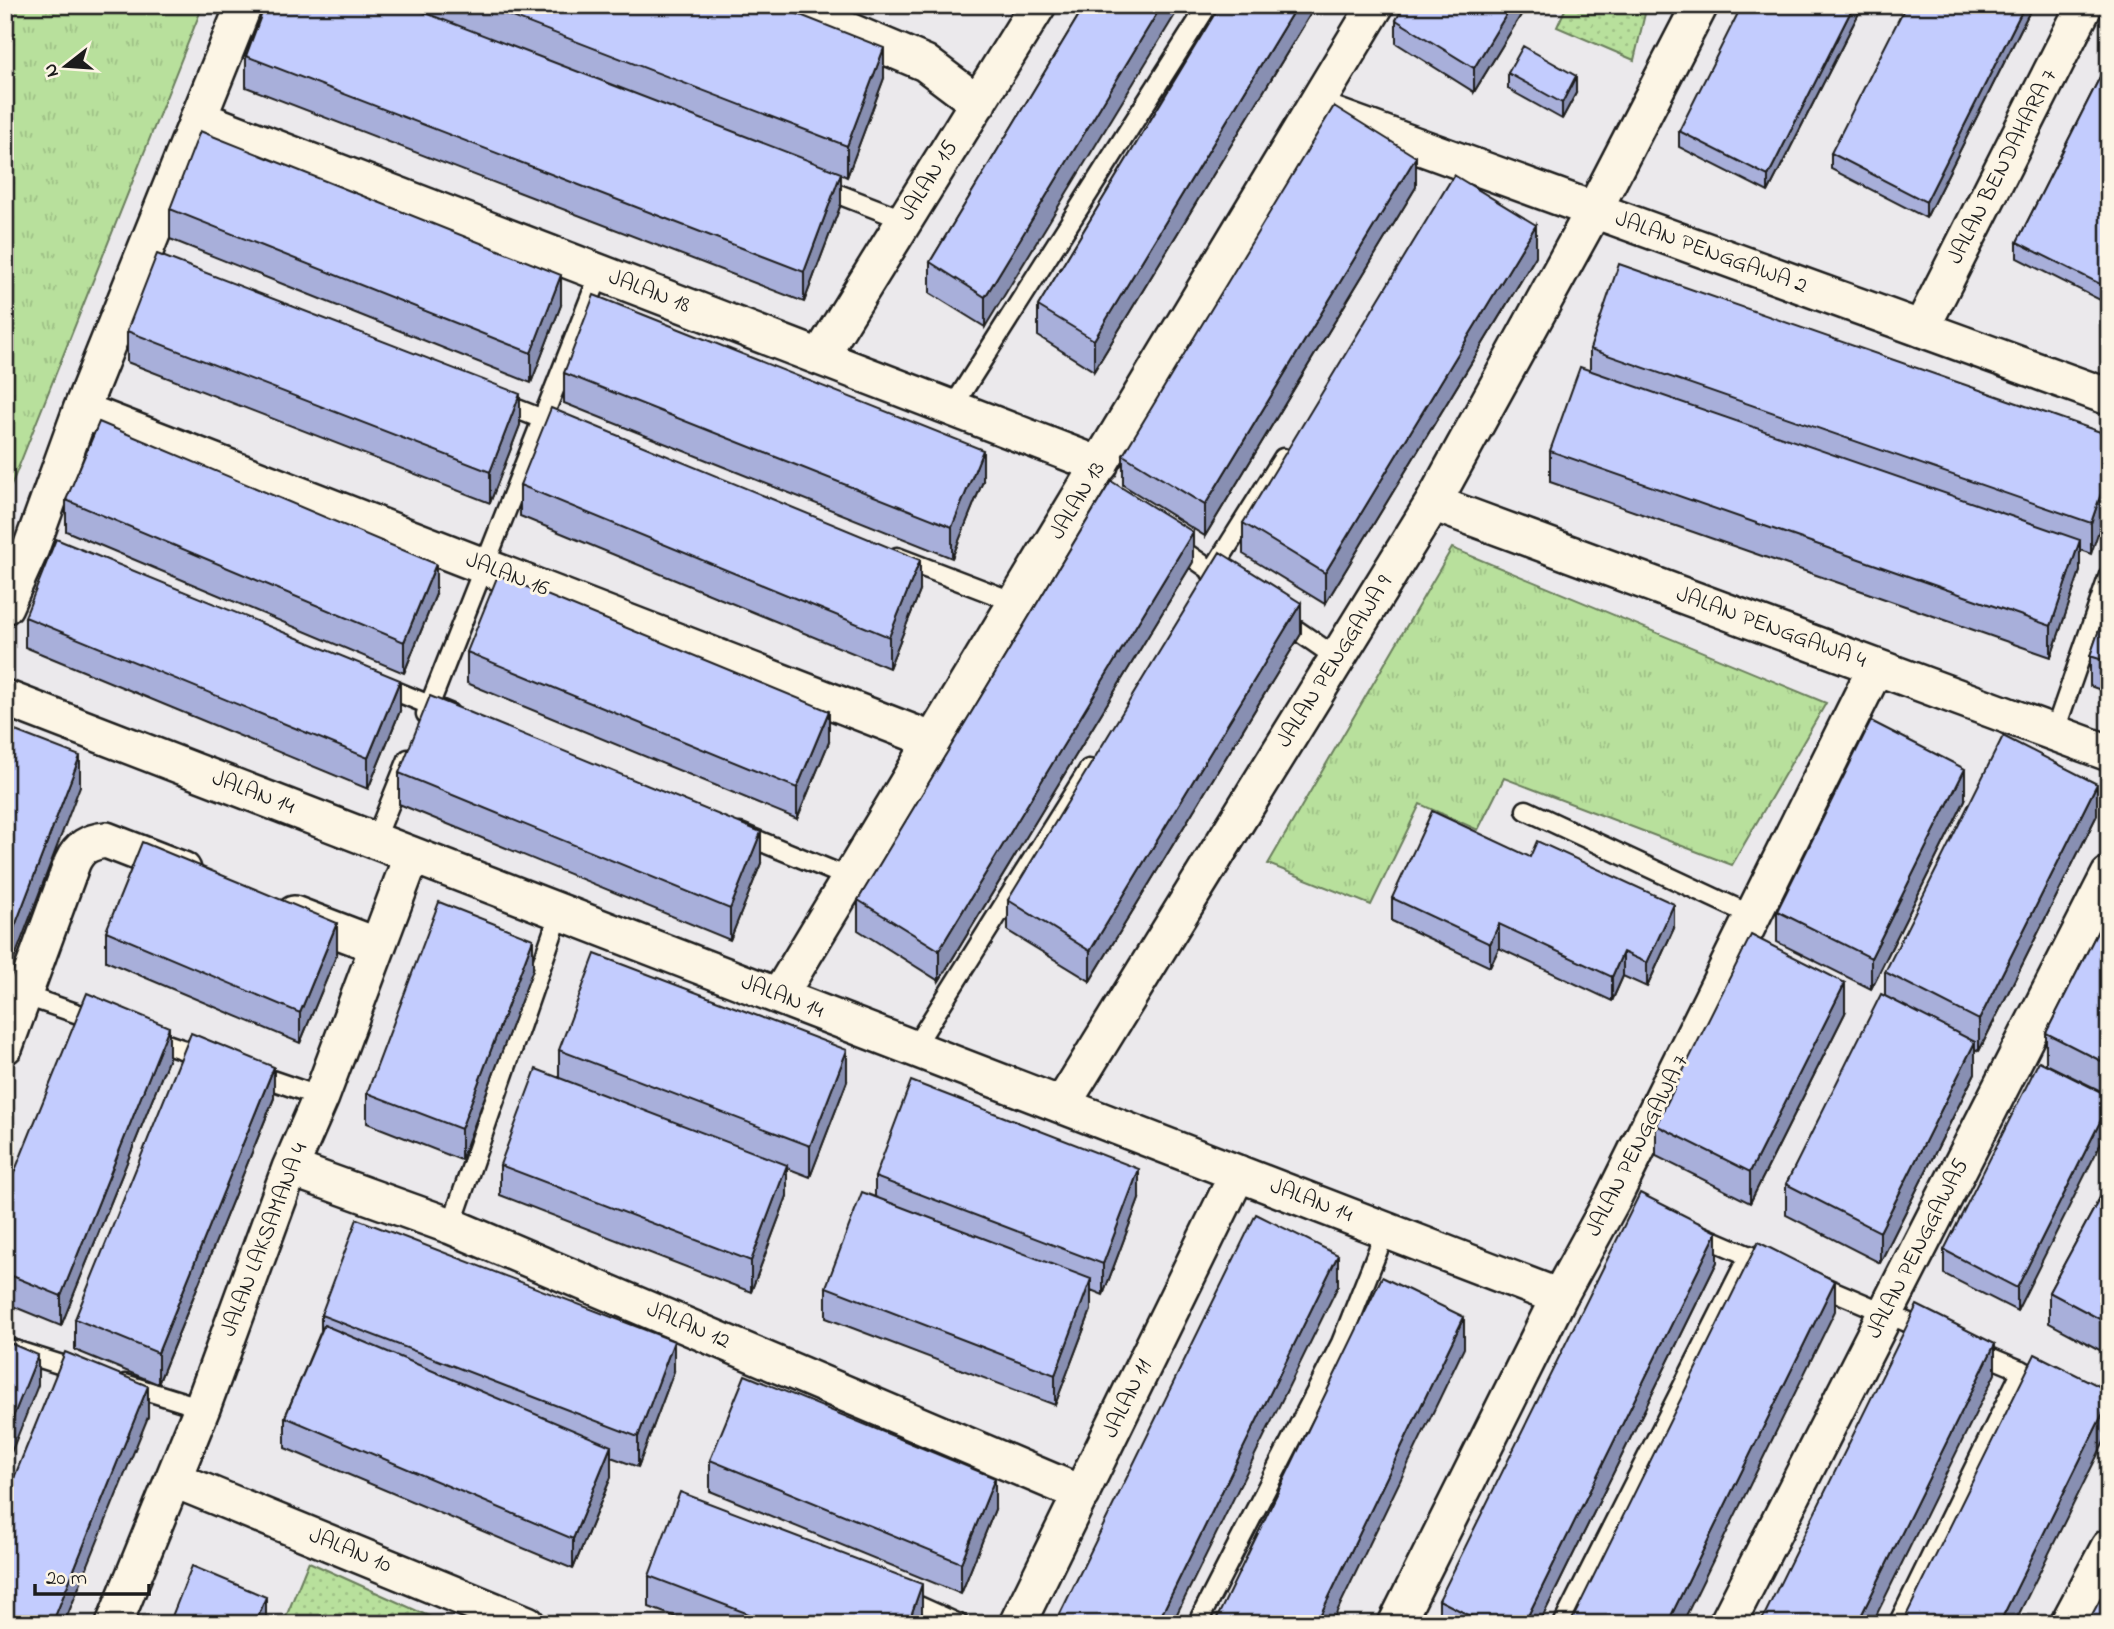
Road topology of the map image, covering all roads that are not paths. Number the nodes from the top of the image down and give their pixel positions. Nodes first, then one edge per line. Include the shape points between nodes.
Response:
1 (244, 5) edge
2 (787, 5) edge
3 (1038, 5) edge
4 (1208, 5) edge
5 (1376, 5) edge
6 (1700, 5) edge
7 (2085, 5) edge
8 (836, 14) edge
9 (978, 103) junction
10 (1314, 109) junction
11 (198, 118) junction
12 (803, 180) edge
13 (1594, 210) junction
14 (905, 220) junction
15 (600, 273) junction
16 (1921, 329) junction
17 (820, 358) junction
18 (477, 394) edge
19 (2109, 397) edge
20 (951, 408) junction
21 (81, 410) junction
22 (542, 419) junction
23 (581, 433) edge
24 (1292, 443) edge
25 (1096, 480) junction
26 (1433, 503) junction
27 (1156, 531) edge
28 (876, 548) edge
29 (484, 566) junction
30 (2109, 575) edge
31 (1209, 577) junction
32 (1235, 587) edge
33 (1017, 603) junction
34 (5, 606) edge
35 (1269, 611) edge
36 (1337, 658) junction
37 (1876, 667) junction
38 (365, 679) edge
39 (5, 698) edge
40 (429, 705) junction
41 (468, 720) edge
42 (2054, 733) junction
43 (934, 741) junction
44 (2109, 753) edge
45 (1096, 757) edge
46 (1526, 810) dead end
47 (723, 826) edge
48 (375, 840) junction
49 (412, 855) junction
50 (2109, 875) edge
51 (850, 878) junction
52 (210, 881) edge
53 (261, 901) edge
54 (560, 912) junction
55 (1753, 916) junction
56 (378, 946) junction
57 (23, 995) junction
58 (779, 996) junction
59 (5, 1046) edge
60 (914, 1048) junction
61 (321, 1097) junction
62 (1062, 1105) junction
63 (290, 1168) junction
64 (1238, 1173) junction
65 (1675, 1224) edge
66 (451, 1226) junction
67 (1386, 1230) junction
68 (1749, 1255) junction
69 (1559, 1297) junction
70 (1885, 1313) junction
71 (5, 1347) edge
72 (2022, 1370) junction
73 (2059, 1386) edge
74 (202, 1408) junction
75 (173, 1479) junction
76 (1082, 1494) junction
77 (2109, 1546) edge
78 (884, 1591) edge
79 (114, 1624) edge
80 (527, 1624) edge
81 (959, 1624) edge
82 (1017, 1624) edge
83 (1197, 1624) edge
84 (1396, 1624) edge
85 (1563, 1624) edge
86 (1727, 1624) edge
87 (1898, 1624) edge
88 (2068, 1624) edge

1 - 11 street
2 - 8 street
3 - 9 street, JALAN 15
4 - 20 lane
5 - 10 street, JALAN 13
6 - 13 street, JALAN PENGGAWA 9
7 - 16 street, JALAN BENDAHARA 7
8 - 9 street via 925,63
9 - 14 street, JALAN 15
10 - 13 street, JALAN PENGGAWA 2 via 1463,169
10 - 25 street, JALAN 13
11 - 15 street, JALAN 18
11 - 21 street via 147,266
12 - 14 lane
13 - 16 street, JALAN PENGGAWA 2
13 - 26 street, JALAN PENGGAWA 9
14 - 17 street, JALAN 15
15 - 17 street, JALAN 18
15 - 22 lane
16 - 19 street, JALAN PENGGAWA 2
17 - 20 street, JALAN 18
18 - 22 lane
20 - 25 street, JALAN 18
21 - 29 street, JALAN 16
21 - 34 street via 38,550
22 - 23 lane
22 - 29 lane
24 - 31 lane
25 - 33 street, JALAN 13
26 - 36 street, JALAN PENGGAWA 9
26 - 37 street, JALAN PENGGAWA 4
27 - 31 lane
28 - 33 lane
29 - 40 lane
29 - 43 street, JALAN 16
30 - 42 lane
31 - 32 lane
33 - 43 street, JALAN 13
35 - 36 lane
36 - 62 street, JALAN PENGGAWA 9
37 - 42 street, JALAN PENGGAWA 4
37 - 55 street, JALAN PENGGAWA 7
38 - 40 lane
39 - 48 street, JALAN 14
40 - 41 lane
40 - 48 lane
42 - 44 street, JALAN PENGGAWA 4
43 - 51 street, JALAN 13
45 - 60 lane
46 - 55 lane
47 - 51 lane
48 - 49 street, JALAN 14
49 - 54 street, JALAN 14
49 - 56 street, JALAN LAKSAMANA 4
50 - 70 street, JALAN PENGGAWA5
51 - 58 street, JALAN 13
52 - 57 street via 106,840 93,841 76,854
53 - 56 street
54 - 58 street, JALAN 14
54 - 66 lane
55 - 69 street, JALAN PENGGAWA 7 via 1619,1201
56 - 61 street, JALAN LAKSAMANA 4
57 - 59 street
57 - 61 lane
58 - 60 street, JALAN 14
60 - 62 street, JALAN 14
61 - 63 street, JALAN LAKSAMANA 4
62 - 64 street, JALAN 14
63 - 66 street, JALAN 12
63 - 74 street, JALAN LAKSAMANA 4
64 - 67 street, JALAN 14
64 - 76 street, JALAN 11
65 - 68 lane
66 - 76 street, JALAN 12
67 - 69 street, JALAN 14
67 - 83 lane via 1341,1343
68 - 70 lane
68 - 85 lane
69 - 84 street, JALAN PENGGAWA 7
70 - 72 lane
70 - 86 street, JALAN PENGGAWA5
71 - 74 lane
72 - 73 lane
72 - 87 lane
74 - 75 street, JALAN LAKSAMANA 4
75 - 79 street, JALAN LAKSAMANA 4
75 - 80 street, JALAN 10
76 - 82 street, JALAN 11
77 - 88 street
78 - 81 lane

